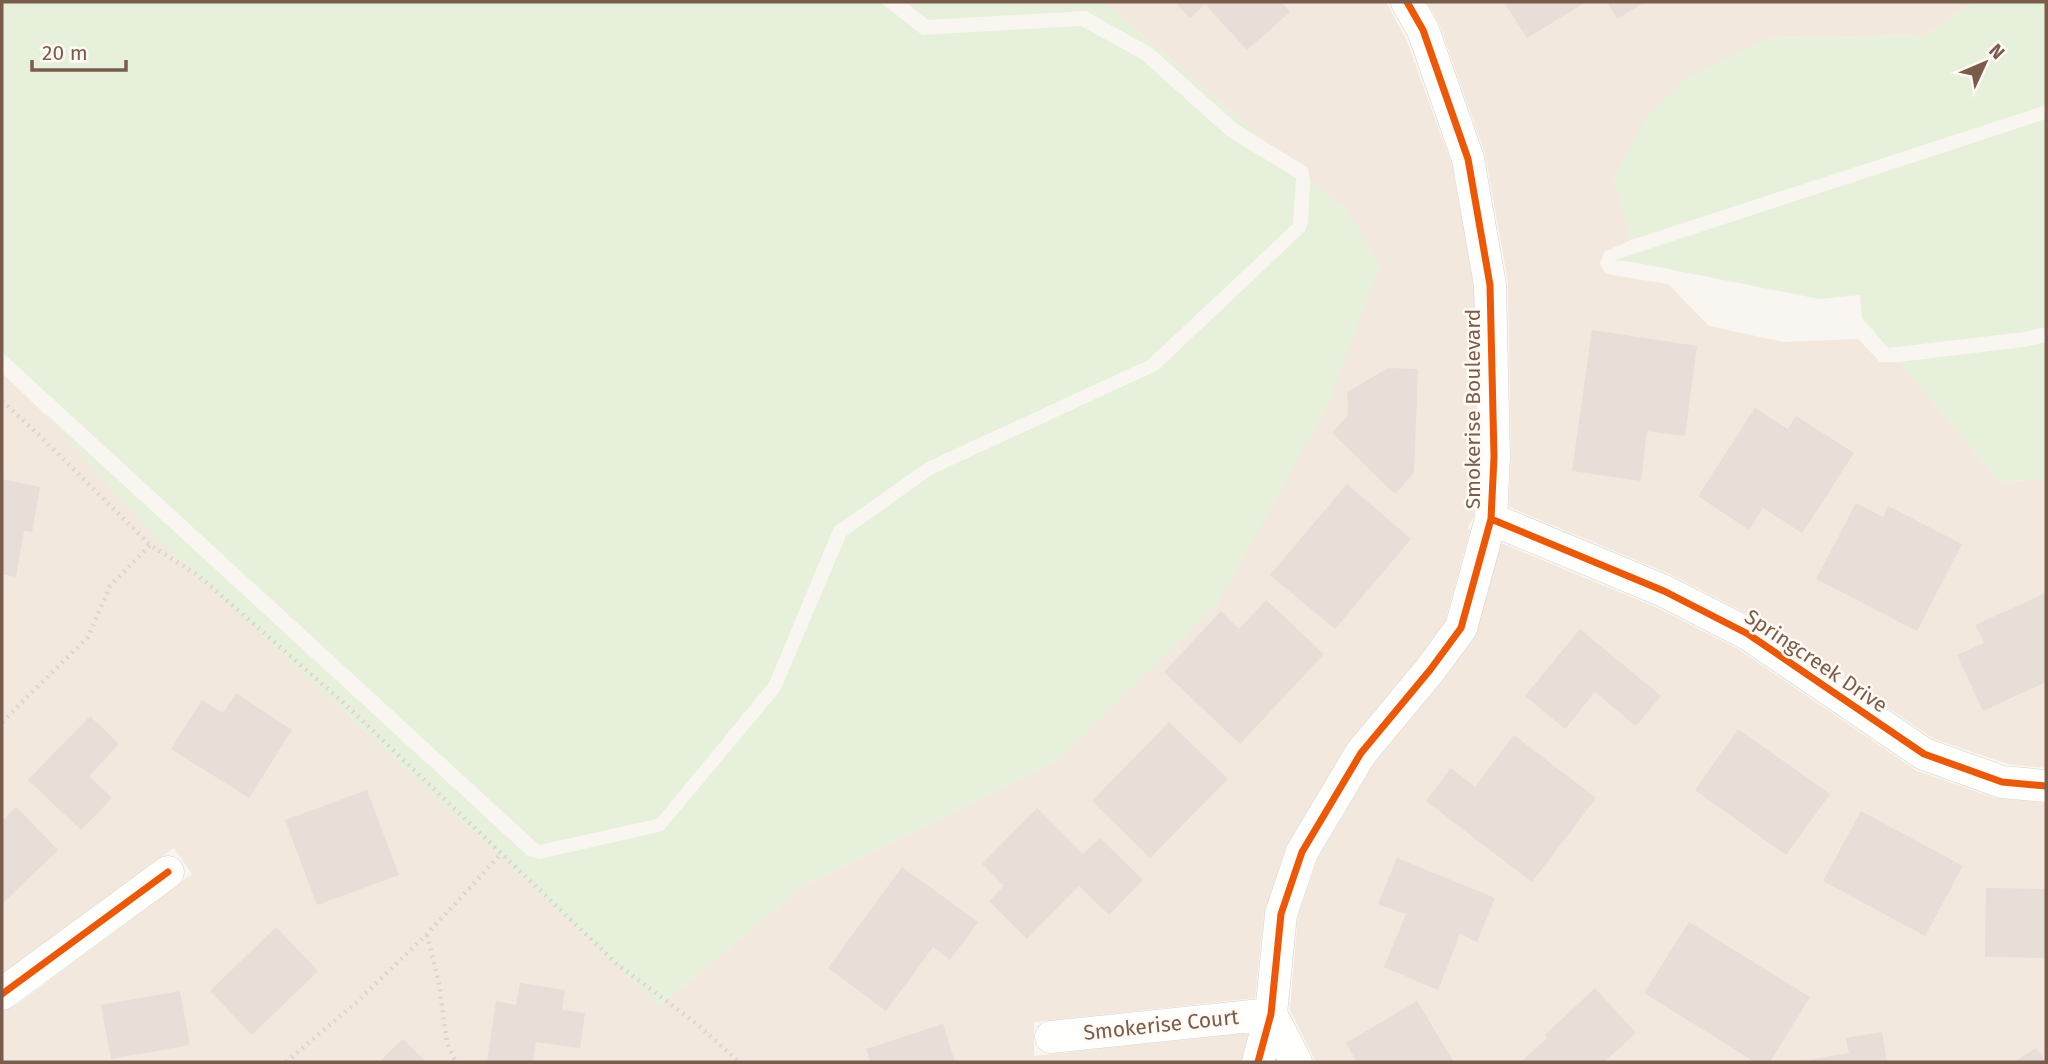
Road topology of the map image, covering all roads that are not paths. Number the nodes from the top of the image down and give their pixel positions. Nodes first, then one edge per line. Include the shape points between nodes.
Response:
1 (1407, 2) edge
2 (1491, 519) junction
3 (2046, 786) edge
4 (168, 872) dead end
5 (2, 994) edge
6 (1271, 1014) junction
7 (1051, 1037) dead end
8 (1258, 1062) edge
9 (1296, 1062) edge

1 - 2 street, Smokerise Boulevard via 1423,30 1468,159 1490,285
2 - 3 street, Springcreek Drive via 1664,591 1748,634 1924,754 2002,782
2 - 6 street, Smokerise Boulevard via 1461,628 1361,753 1302,852 1281,914
4 - 5 street
6 - 7 street, Smokerise Court
6 - 8 street, Smokerise Boulevard
6 - 9 street

